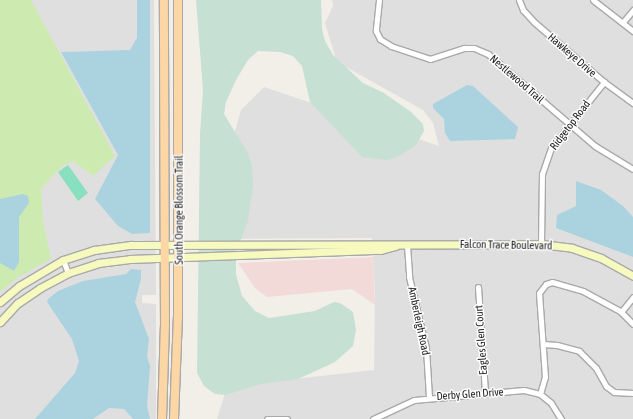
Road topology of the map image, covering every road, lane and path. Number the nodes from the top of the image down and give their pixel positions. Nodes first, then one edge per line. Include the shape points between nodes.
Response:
1 (164, 0) edge
2 (178, 0) edge
3 (379, 0) edge
4 (519, 0) edge
5 (593, 0) edge
6 (633, 10) edge
7 (623, 22) junction
8 (633, 31) edge
9 (604, 82) junction
10 (633, 103) edge
11 (569, 124) junction
12 (633, 169) edge
13 (541, 244) junction
14 (165, 245) junction
15 (179, 245) junction
16 (397, 245) junction
17 (407, 245) junction
18 (165, 259) junction
19 (179, 259) junction
20 (63, 260) junction
21 (68, 273) junction
22 (633, 276) edge
23 (478, 287) dead end
24 (633, 297) edge
25 (0, 302) edge
26 (621, 312) junction
27 (0, 322) edge
28 (633, 324) edge
29 (543, 344) junction
30 (485, 393) junction
31 (633, 393) edge
32 (540, 394) junction
33 (430, 397) junction
34 (162, 419) edge
35 (174, 419) edge
36 (267, 419) edge
37 (287, 419) edge
38 (373, 419) edge
39 (560, 419) edge

1 - 14 main road, South Orange Blossom Trail
2 - 15 main road, South Orange Blossom Trail
3 - 11 street, Nestlewood Trail via 376,30 380,39 391,46 430,59 464,48 474,48 488,54
4 - 9 street, Hawkeye Drive via 523,10 534,22
5 - 7 street
6 - 7 street
7 - 8 street
9 - 10 street, Hawkeye Drive
9 - 11 street, Ridgetop Road
11 - 12 street, Nestlewood Trail via 595,146
11 - 13 street, Ridgetop Road via 551,148 542,174
13 - 17 street, Falcon Trace Boulevard
13 - 22 street, Falcon Trace Boulevard via 572,248 601,258
14 - 15 street, Falcon Trace Boulevard
14 - 18 main road, South Orange Blossom Trail
14 - 20 street, Falcon Trace Boulevard via 112,247
15 - 16 street, Falcon Trace Boulevard
15 - 19 main road, South Orange Blossom Trail
16 - 17 street, Falcon Trace Boulevard
16 - 19 street, Falcon Trace Boulevard via 380,250
17 - 33 street, Amberleigh Road via 408,277 425,342
18 - 19 street, Falcon Trace Boulevard
18 - 21 street, Falcon Trace Boulevard via 114,260
18 - 34 main road, South Orange Blossom Trail
19 - 35 main road, South Orange Blossom Trail
20 - 21 street
20 - 25 street, Falcon Trace Boulevard via 19,286
21 - 27 street, Falcon Trace Boulevard via 18,303
23 - 30 street, Eagles Glen Court
24 - 26 street
26 - 28 street
26 - 29 street via 583,291 552,282 546,284 539,293
29 - 31 street via 579,351 596,368 606,386 614,392
29 - 32 street via 545,377
30 - 32 street, Derby Glen Drive via 524,390
30 - 33 street, Derby Glen Drive
32 - 39 street via 551,403
33 - 38 street, Derby Glen Drive via 402,404
36 - 37 street

